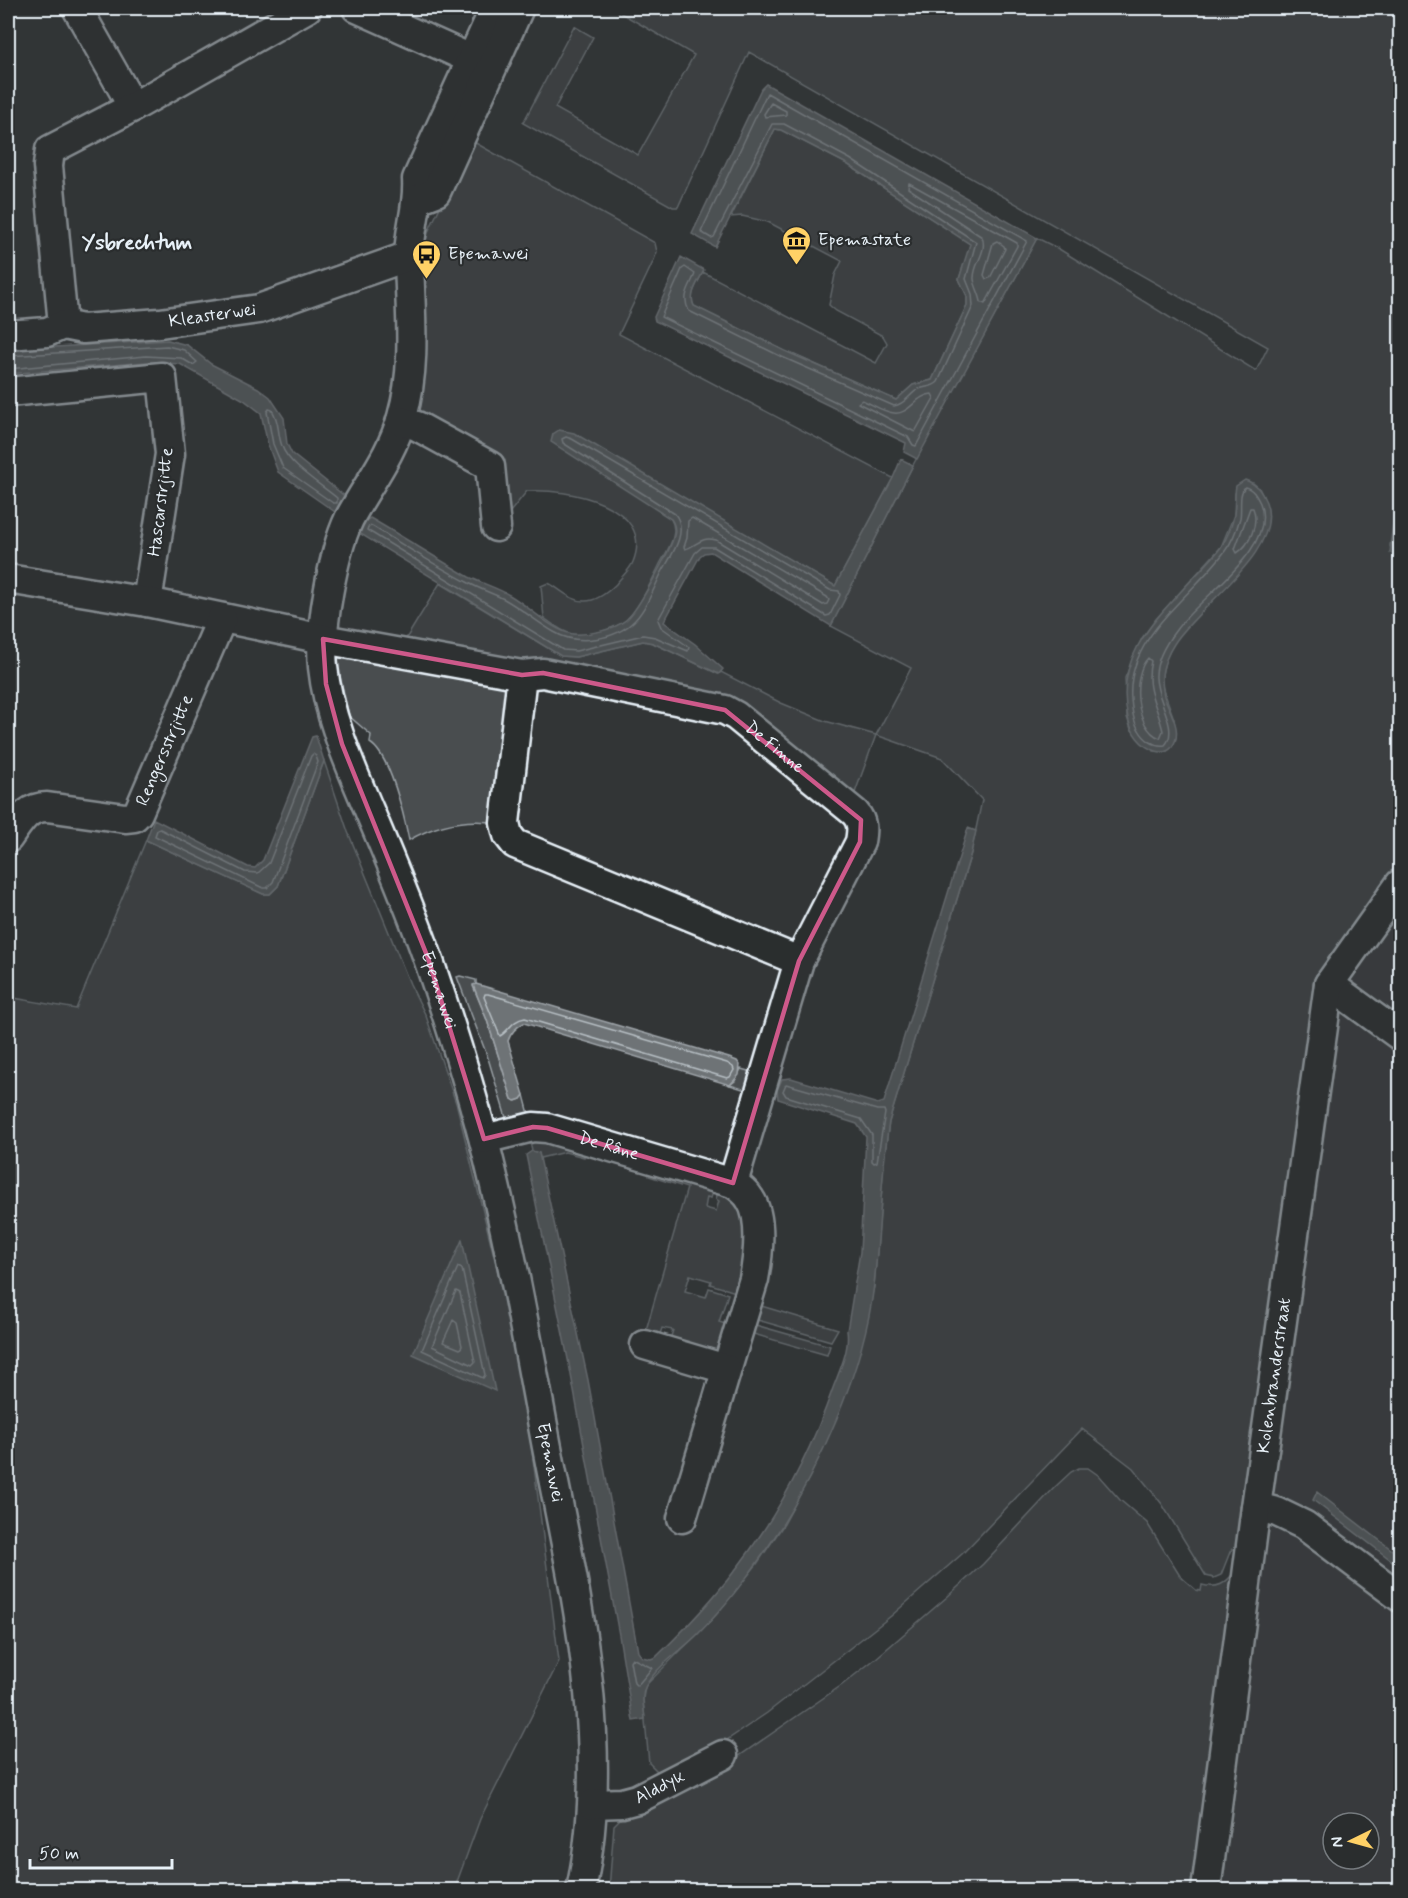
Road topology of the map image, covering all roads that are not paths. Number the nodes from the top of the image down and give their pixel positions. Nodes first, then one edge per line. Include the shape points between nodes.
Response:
1 (77, 8) edge
2 (307, 8) edge
3 (357, 8) edge
4 (495, 8) edge
5 (519, 8) edge
6 (471, 59) junction
7 (133, 107) junction
8 (418, 199) junction
9 (409, 256) junction
10 (63, 325) junction
11 (8, 335) edge
12 (8, 392) edge
13 (401, 421) junction
14 (496, 528) dead end
15 (8, 579) edge
16 (147, 602) junction
17 (222, 618) junction
18 (323, 639) junction
19 (522, 675) junction
20 (8, 838) edge
21 (1401, 884) edge
22 (798, 961) junction
23 (1329, 984) junction
24 (1401, 1036) edge
25 (484, 1139) junction
26 (733, 1183) junction
27 (645, 1345) dead end
28 (726, 1369) junction
29 (1256, 1507) junction
30 (682, 1518) dead end
31 (1401, 1597) edge
32 (723, 1755) dead end
33 (593, 1804) junction
34 (581, 1890) edge
35 (1206, 1890) edge

1 - 7 street
2 - 7 street
3 - 6 street
4 - 6 street, Epemawei
5 - 8 street via 436,192
6 - 8 street, Epemawei via 417,179
7 - 10 street via 50,150 48,166
8 - 9 street, Epemawei
9 - 10 street, Kleasterwei via 259,309 160,323 83,329
9 - 13 street, Epemawei via 410,386
10 - 11 street, Kleasterwei via 47,332
12 - 16 street, Hascarstrjitte via 162,377 170,454
13 - 14 street via 490,466
13 - 18 street, Epemawei via 381,466 347,523 334,569
15 - 16 street
16 - 17 street
17 - 18 street
17 - 20 street, Rengersstrjitte via 138,813 125,818 36,807
18 - 19 street, De Finne
18 - 25 street, Epemawei via 322,664 342,744 428,958
19 - 22 street via 505,823 515,844
19 - 22 street, De Finne via 543,673 724,710 855,813 861,820 860,842
21 - 23 street, Kolenbranderstraat
22 - 26 street, De Finne
23 - 24 street
23 - 29 street, Kolenbranderstraat
25 - 26 street, De Râne via 533,1127 547,1128
25 - 33 street, Epemawei via 574,1588 591,1713
26 - 28 street via 752,1201 758,1258
27 - 28 street
28 - 30 street
29 - 31 street via 1304,1525
29 - 35 street, Kolenbranderstraat
32 - 33 street, Alddyk via 637,1799
33 - 34 street, Epemawei

